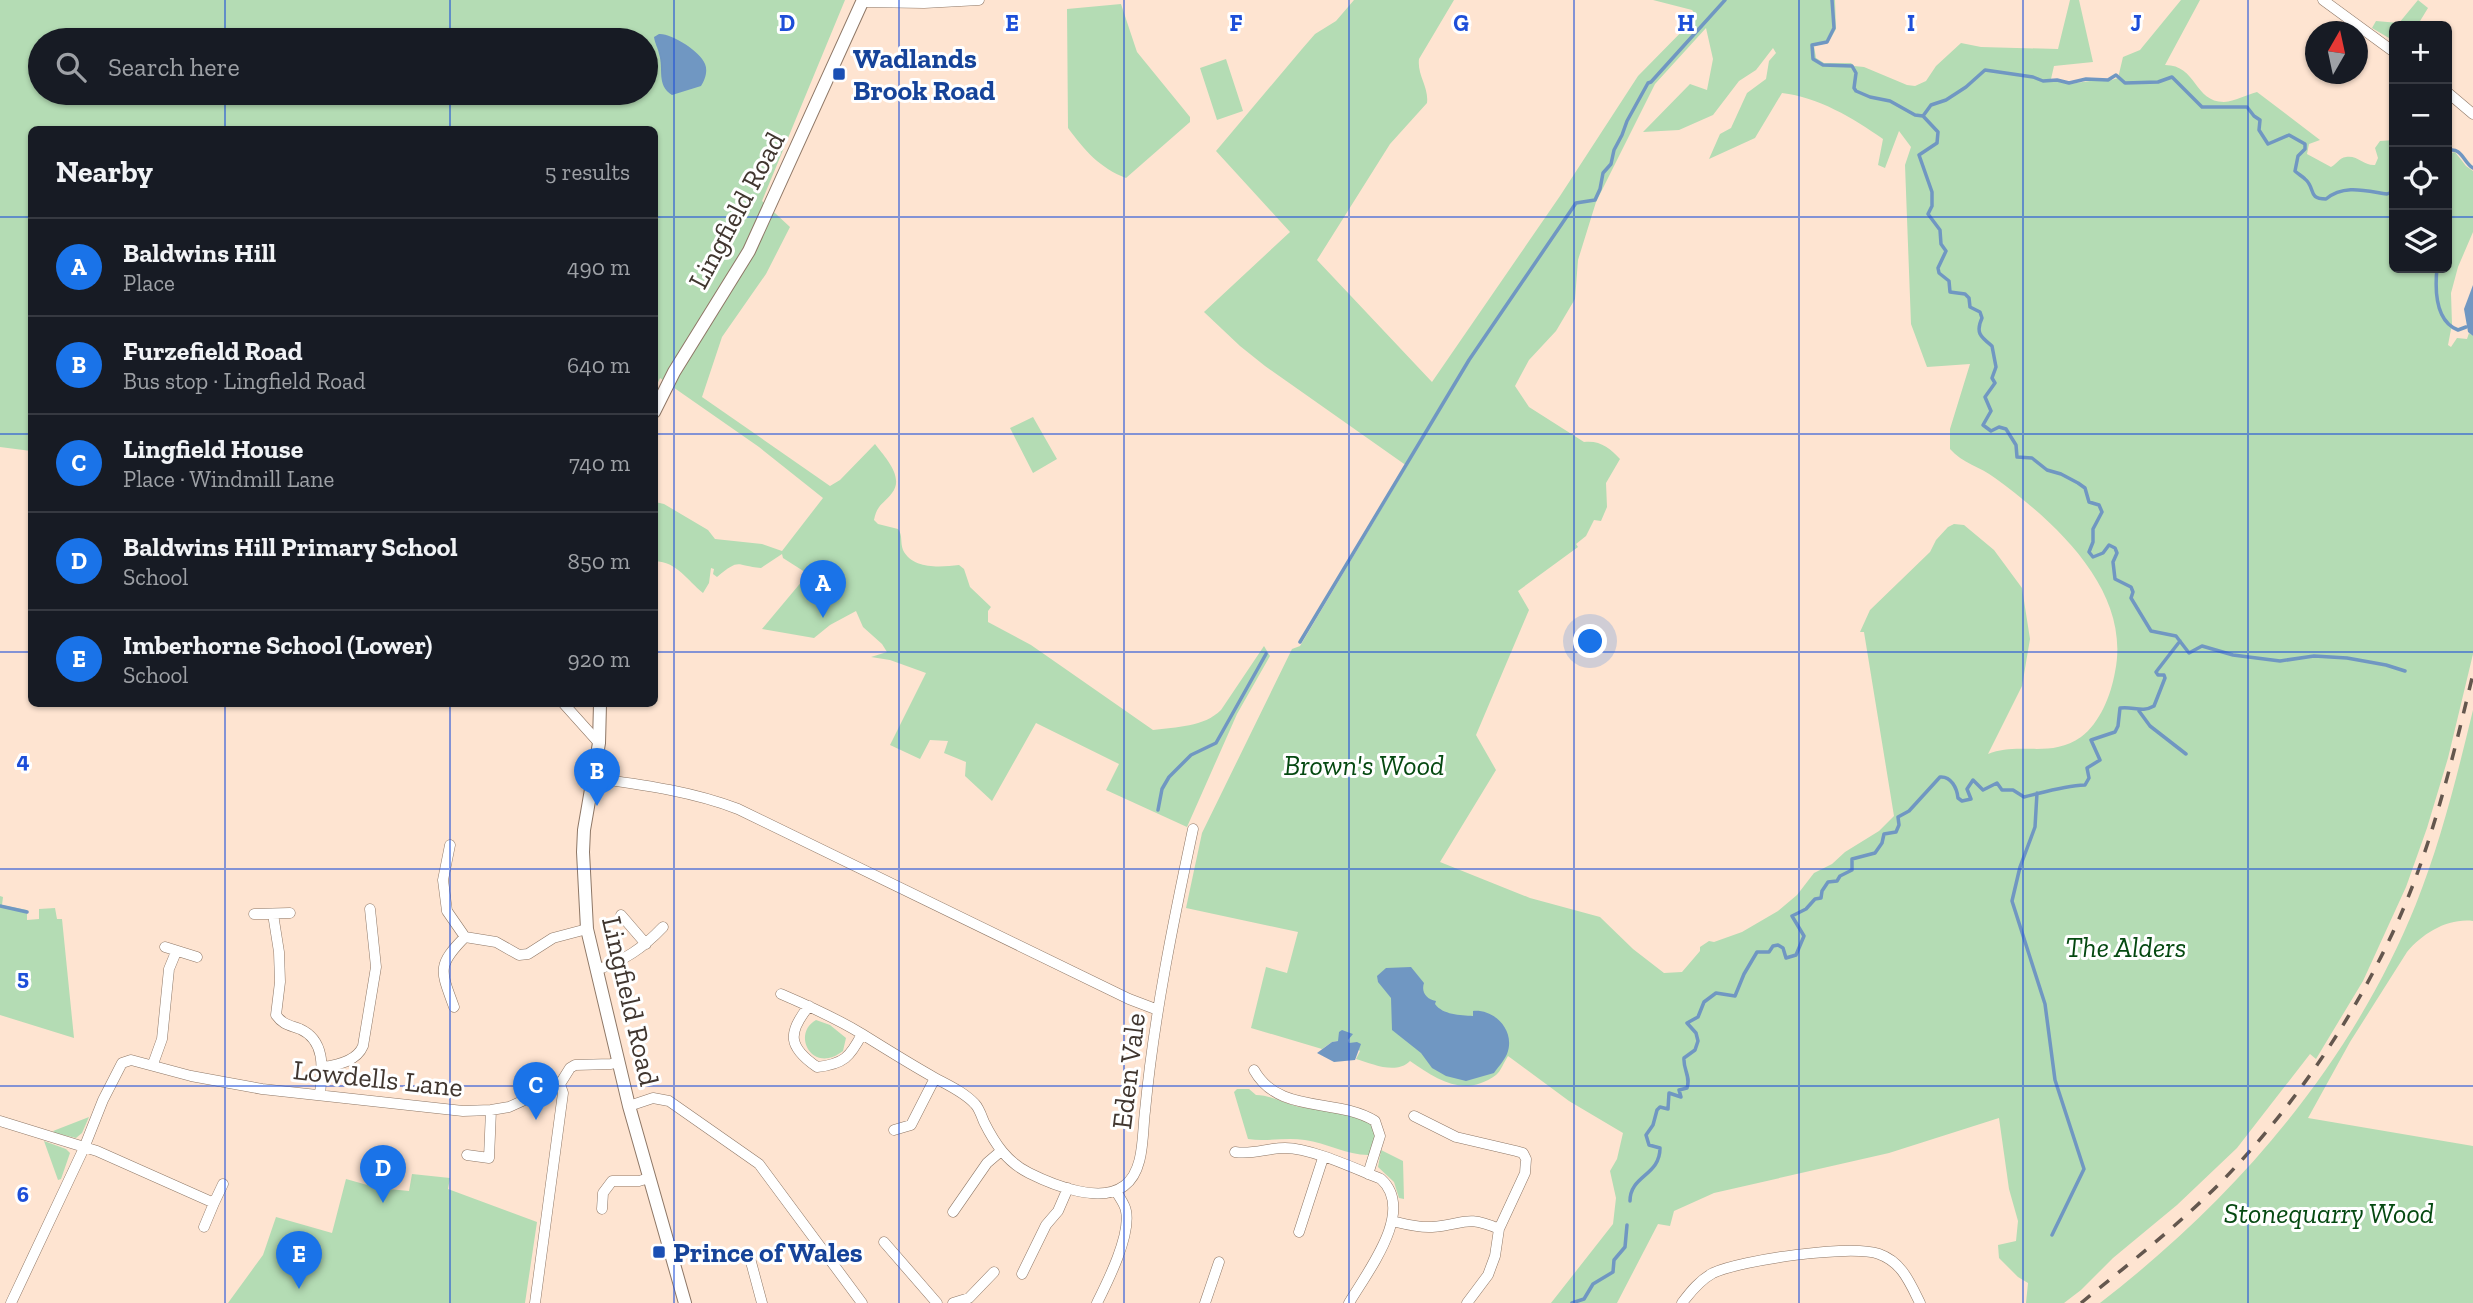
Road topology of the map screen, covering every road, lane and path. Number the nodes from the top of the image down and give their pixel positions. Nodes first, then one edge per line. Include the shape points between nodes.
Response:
1 (979, 0) edge
2 (2323, 0) edge
3 (863, 1) edge
4 (2389, 48) edge
5 (2452, 96) edge
6 (2473, 114) edge
7 (658, 404) edge
8 (567, 707) edge
9 (600, 707) edge
10 (599, 743) junction
11 (593, 778) junction
12 (1193, 829) dead end
13 (450, 845) dead end
14 (370, 909) dead end
15 (290, 913) dead end
16 (254, 914) dead end
17 (273, 914) junction
18 (621, 915) dead end
19 (663, 926) dead end
20 (587, 929) junction
21 (465, 937) junction
22 (646, 944) junction
23 (165, 947) dead end
24 (176, 952) junction
25 (197, 957) dead end
26 (596, 970) junction
27 (781, 994) dead end
28 (809, 1006) junction
29 (454, 1007) dead end
30 (1158, 1010) junction
31 (862, 1034) junction
32 (619, 1062) junction
33 (153, 1064) junction
34 (323, 1068) junction
35 (1254, 1070) dead end
36 (934, 1078) junction
37 (560, 1084) junction
38 (320, 1095) junction
39 (629, 1106) junction
40 (491, 1111) junction
41 (1414, 1116) dead end
42 (0, 1121) edge
43 (894, 1130) dead end
44 (84, 1147) junction
45 (1001, 1151) junction
46 (1235, 1152) dead end
47 (467, 1155) dead end
48 (1323, 1158) junction
49 (1368, 1174) junction
50 (649, 1178) junction
51 (223, 1184) dead end
52 (1068, 1188) junction
53 (1116, 1191) junction
54 (214, 1203) junction
55 (602, 1209) dead end
56 (953, 1212) dead end
57 (1392, 1221) junction
58 (204, 1227) dead end
59 (1499, 1228) junction
60 (1299, 1232) dead end
61 (884, 1242) dead end
62 (751, 1262) dead end
63 (1219, 1262) dead end
64 (994, 1272) dead end
65 (1022, 1274) dead end
66 (11, 1303) edge
67 (535, 1303) edge
68 (685, 1303) edge
69 (762, 1303) edge
70 (862, 1303) edge
71 (937, 1303) edge
72 (953, 1303) edge
73 (1097, 1303) edge
74 (1205, 1303) edge
75 (1349, 1303) edge
76 (1467, 1303) edge
77 (1682, 1303) edge
78 (1920, 1303) edge

1 - 3 street
2 - 4 street
3 - 7 street, Lingfield Road via 748,251
5 - 6 street
8 - 10 street
9 - 10 street, Lingfield Road
10 - 11 street, Lingfield Road
11 - 20 street, Lingfield Road via 583,852
11 - 30 street via 680,791 738,809
12 - 30 street, Eden Vale
13 - 21 street via 443,880 447,911
14 - 34 street via 376,967 363,1046 352,1059
15 - 17 street
16 - 17 street
17 - 34 street via 279,952 276,1015 314,1040
18 - 22 street
19 - 22 street
20 - 21 street via 553,938 519,955 496,942
20 - 26 street, Lingfield Road
21 - 29 street via 447,955 443,975
22 - 26 street via 628,958
23 - 24 street
24 - 25 street
24 - 33 street via 169,970 162,1039
26 - 32 street, Lingfield Road
27 - 28 street
28 - 31 street
28 - 31 street via 798,1020 794,1046 817,1067 834,1065 851,1055
30 - 53 street, Eden Vale via 1140,1157 1135,1174
31 - 36 street
32 - 37 street, Lowdells Lane via 575,1065
32 - 39 street, Lingfield Road
33 - 38 street, Lowdells Lane via 191,1076
33 - 44 street, Lowdells Lane via 122,1063
34 - 38 street
35 - 49 street via 1260,1082 1287,1100 1362,1113 1375,1121 1380,1136
36 - 43 street via 911,1125
36 - 45 street via 976,1105
37 - 40 street, Lowdells Lane
37 - 67 street via 563,1093
38 - 40 street, Lowdells Lane
39 - 50 street, Lingfield Road
39 - 70 street via 653,1098 669,1101 759,1164
40 - 47 street via 489,1158
41 - 59 street via 1456,1137 1523,1153 1525,1173
42 - 44 street
44 - 54 street
44 - 66 street
45 - 52 street via 1029,1174
45 - 56 street via 987,1163
46 - 48 street via 1254,1154 1285,1148
48 - 49 street
48 - 60 street
49 - 57 street via 1389,1186 1394,1197
50 - 55 street via 612,1181 603,1193
50 - 68 street, Lingfield Road
51 - 54 street
52 - 53 street via 1087,1194
52 - 65 street
53 - 73 street via 1126,1210 1126,1228
54 - 58 street
57 - 59 street via 1432,1227 1467,1219
57 - 75 street via 1380,1252
59 - 76 street via 1488,1275
61 - 71 street
62 - 69 street
63 - 74 street
64 - 72 street via 969,1298
77 - 78 street via 1701,1281 1722,1269 1846,1250 1890,1260 1907,1276

